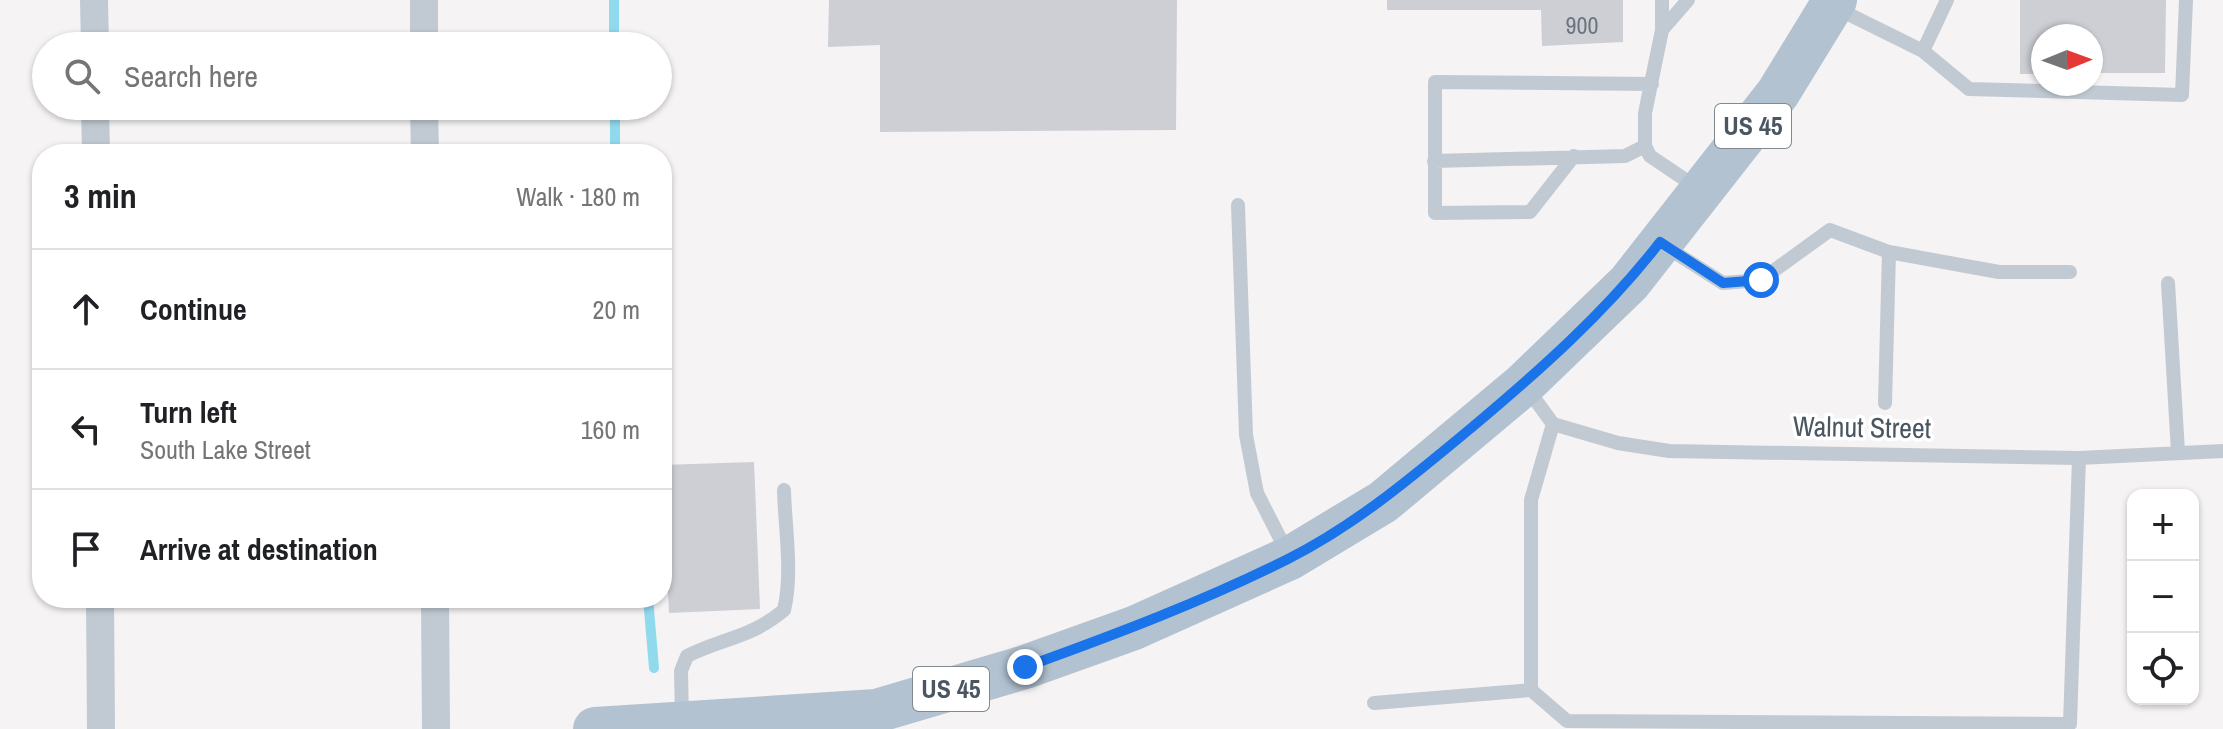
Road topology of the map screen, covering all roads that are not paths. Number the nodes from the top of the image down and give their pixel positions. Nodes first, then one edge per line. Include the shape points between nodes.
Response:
1 (94, 0) edge
2 (424, 0) edge
3 (1662, 0) edge
4 (1688, 0) edge
5 (1947, 0) edge
6 (2186, 0) edge
7 (1833, 3) edge
8 (1662, 30) junction
9 (95, 32) edge
10 (424, 32) edge
11 (1923, 51) junction
12 (1652, 84) junction
13 (95, 120) edge
14 (424, 120) edge
15 (96, 144) edge
16 (425, 144) edge
17 (1645, 146) junction
18 (1574, 156) junction
19 (1434, 161) junction
20 (1702, 192) junction
21 (1238, 205) dead end
22 (1660, 242) junction
23 (1889, 252) junction
24 (2070, 272) dead end
25 (2168, 283) dead end
26 (1524, 384) junction
27 (1885, 403) dead end
28 (1553, 424) junction
29 (2223, 451) edge
30 (2178, 452) junction
31 (2079, 458) junction
32 (784, 490) dead end
33 (1290, 558) junction
34 (100, 608) edge
35 (435, 608) edge
36 (1531, 690) junction
37 (1374, 703) dead end
38 (877, 720) edge
39 (682, 723) junction
40 (101, 729) edge
41 (436, 729) edge
42 (595, 729) edge

1 - 9 street
2 - 10 street
3 - 8 lane
4 - 8 lane
5 - 11 lane
6 - 11 lane via 2182,95 1969,89
7 - 11 lane
7 - 20 main road, US 45 via 1778,93
8 - 12 lane
12 - 17 lane
12 - 19 lane via 1435,82
13 - 15 street
14 - 16 street
17 - 18 lane via 1625,156
17 - 20 lane via 1650,156
18 - 19 lane
18 - 19 lane via 1530,212 1435,213
20 - 22 main road, US 45
21 - 33 lane via 1246,435 1257,493
22 - 23 lane via 1723,283 1761,280 1830,230
22 - 26 main road, US 45 via 1629,283
23 - 24 lane via 1999,272
23 - 27 lane
25 - 30 lane
26 - 28 lane
26 - 33 main road, US 45 via 1383,502
28 - 31 lane, Walnut Street via 1669,451
28 - 36 lane via 1531,500
29 - 30 lane, Walnut Street
30 - 31 lane, Walnut Street
31 - 36 lane via 2070,724 1567,721
32 - 39 lane via 784,610 755,631 687,656 681,671
33 - 38 main road, US 45 via 1134,628
34 - 40 street
35 - 41 street
36 - 37 lane
38 - 39 main road, US 45
39 - 42 main road, US 45

